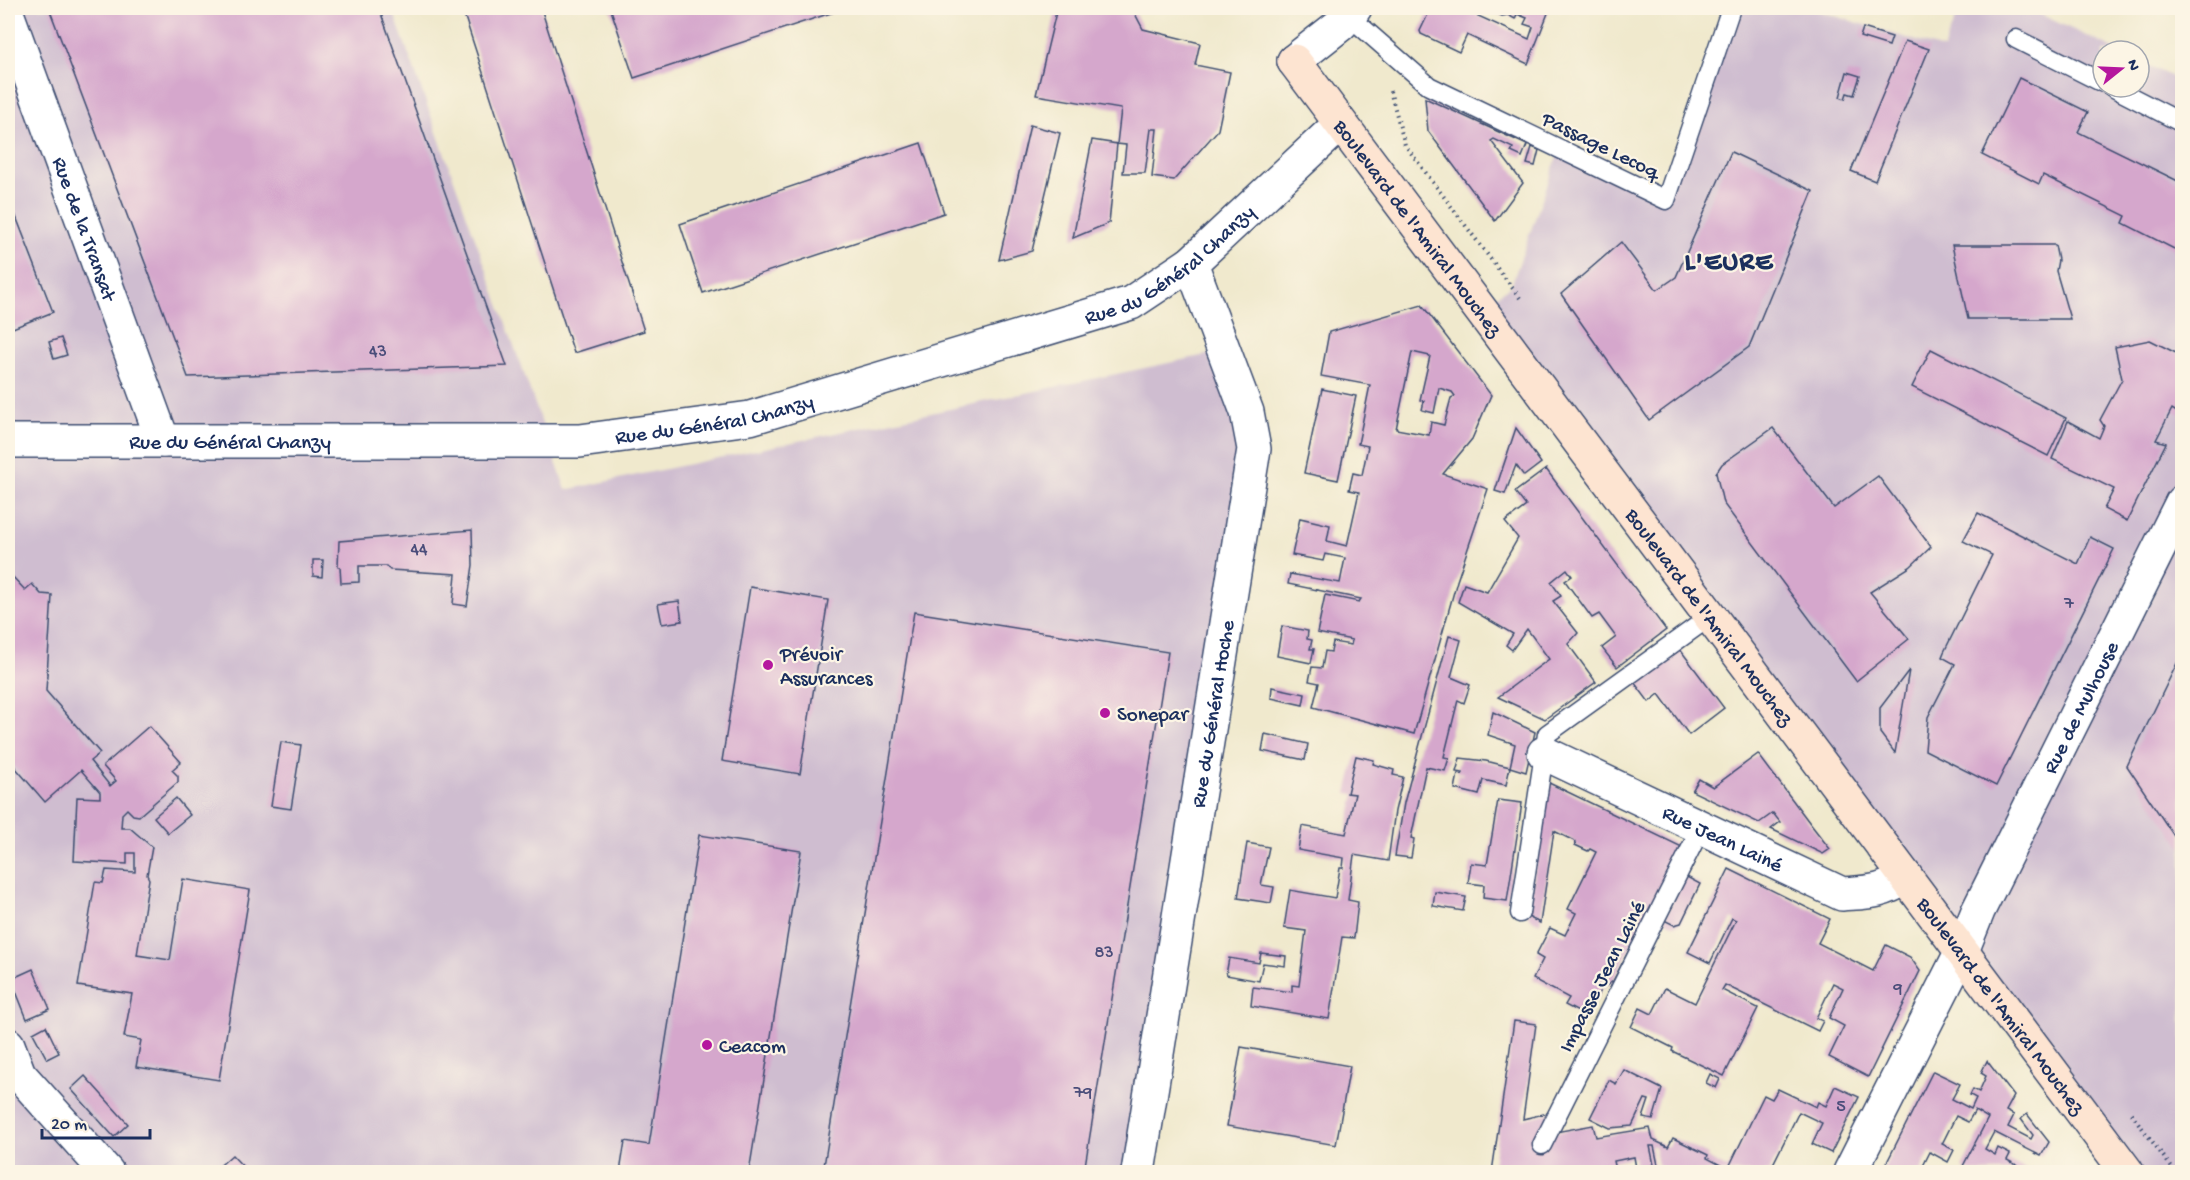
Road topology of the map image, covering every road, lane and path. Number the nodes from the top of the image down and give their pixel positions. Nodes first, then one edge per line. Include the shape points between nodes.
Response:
1 (1731, 8) edge
2 (1352, 12) edge
3 (8, 16) edge
4 (2016, 39) dead end
5 (1294, 61) joint
6 (2091, 76) edge
7 (1387, 81) dead end
8 (2135, 99) edge
9 (2182, 123) edge
10 (1340, 124) junction
11 (1191, 263) junction
12 (1525, 305) dead end
13 (8, 441) edge
14 (164, 441) junction
15 (2182, 502) edge
16 (1711, 616) junction
17 (1544, 753) junction
18 (1701, 828) junction
19 (1906, 877) junction
20 (1520, 913) dead end
21 (1962, 951) junction
22 (8, 1045) edge
23 (2129, 1111) dead end
24 (1542, 1144) dead end
25 (106, 1173) edge
26 (1138, 1173) edge
27 (1850, 1173) edge
28 (2127, 1173) edge
29 (2175, 1173) edge

1 - 2 lane, Passage Lecoq via 1666,200 1429,86
2 - 5 street
3 - 14 street, Rue de la Transat
4 - 6 lane
5 - 10 main road, Boulevard de l'Amiral Mouchez
7 - 12 path via 1405,145
8 - 9 lane
10 - 11 street, Rue du Général Chanzy
10 - 16 main road, Boulevard de l'Amiral Mouchez
11 - 14 street, Rue du Général Chanzy via 1131,303 750,418 580,441
11 - 26 street, Rue du Général Hoche via 1247,412 1254,449
13 - 14 street, Rue du Général Chanzy
15 - 21 street, Rue de Mulhouse via 1978,911
16 - 17 lane via 1547,734
16 - 19 main road, Boulevard de l'Amiral Mouchez
17 - 18 street, Rue Jean Lainé
17 - 20 lane
18 - 19 street, Rue Jean Lainé via 1842,894 1889,888
18 - 24 lane, Impasse Jean Lainé
19 - 21 main road, Boulevard de l'Amiral Mouchez
21 - 27 street
21 - 28 main road, Boulevard de l'Amiral Mouchez
22 - 25 street via 19,1074
23 - 29 path

